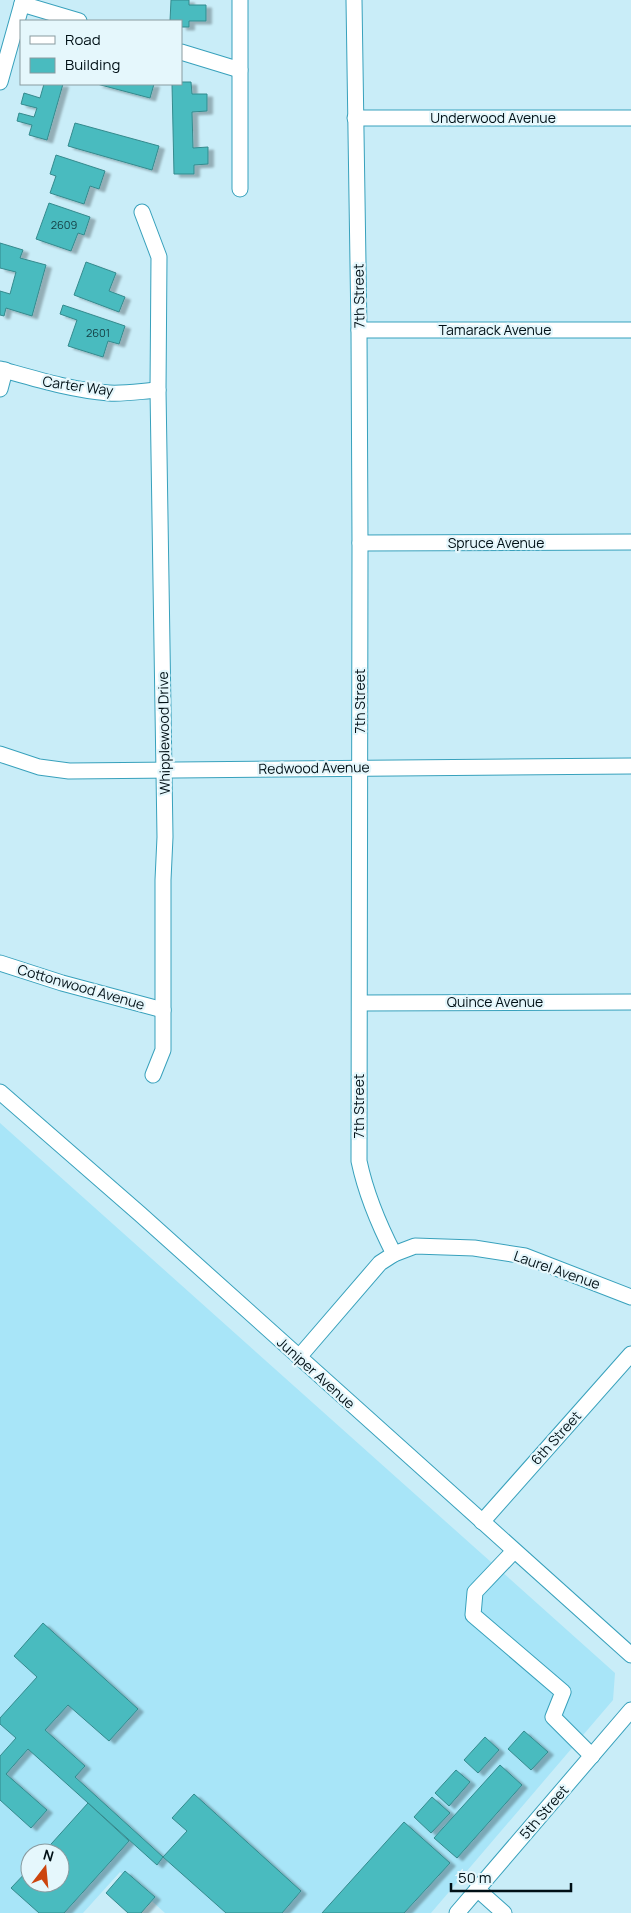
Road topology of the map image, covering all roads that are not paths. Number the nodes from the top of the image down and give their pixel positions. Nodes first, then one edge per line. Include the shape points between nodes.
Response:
1 (240, 0) edge
2 (354, 0) edge
3 (22, 2) edge
4 (77, 20) edge
5 (182, 52) edge
6 (240, 70) junction
7 (0, 82) edge
8 (355, 118) junction
9 (631, 118) edge
10 (240, 189) dead end
11 (142, 212) dead end
12 (359, 330) junction
13 (631, 330) edge
14 (2, 369) edge
15 (0, 389) edge
16 (158, 390) junction
17 (631, 542) edge
18 (360, 543) junction
19 (0, 754) edge
20 (631, 766) edge
21 (360, 768) junction
22 (165, 770) junction
23 (0, 963) edge
24 (360, 1002) junction
25 (631, 1002) edge
26 (163, 1010) junction
27 (153, 1075) dead end
28 (0, 1092) edge
29 (394, 1254) junction
30 (631, 1297) edge
31 (631, 1354) edge
32 (299, 1357) junction
33 (482, 1522) junction
34 (514, 1551) junction
35 (631, 1655) edge
36 (631, 1710) edge
37 (592, 1756) junction
38 (477, 1889) junction
39 (457, 1913) edge
40 (504, 1913) edge

1 - 6 street
2 - 8 street, 7th Street
3 - 4 street
3 - 7 street
5 - 6 street
6 - 10 street
8 - 9 street, Underwood Avenue
8 - 12 street, 7th Street
11 - 16 street, Whipplewood Drive via 159,257
12 - 13 street, Tamarack Avenue
12 - 18 street, 7th Street
14 - 15 street
14 - 16 street, Carter Way via 44,382 110,393
16 - 22 street, Whipplewood Drive
17 - 18 street, Spruce Avenue
18 - 21 street, 7th Street
19 - 22 street, Redwood Avenue via 39,767 69,771
20 - 21 street, Redwood Avenue
21 - 22 street, Redwood Avenue
21 - 24 street, 7th Street
22 - 26 street, Whipplewood Drive
23 - 26 street, Cottonwood Avenue
24 - 25 street, Quince Avenue
24 - 29 street, 7th Street via 359,1161 374,1215
26 - 27 street, Whipplewood Drive via 163,1050
28 - 32 street, Juniper Avenue
29 - 30 street, Laurel Avenue via 415,1246 474,1248 525,1256
29 - 32 street via 380,1263
31 - 33 street, 6th Street
32 - 33 street, Juniper Avenue
33 - 34 street, Juniper Avenue
34 - 35 street, Juniper Avenue
34 - 37 street via 475,1592 473,1615 563,1692 553,1717
36 - 37 street, 5th Street
37 - 38 street, 5th Street
38 - 39 street, 5th Street
38 - 40 street

